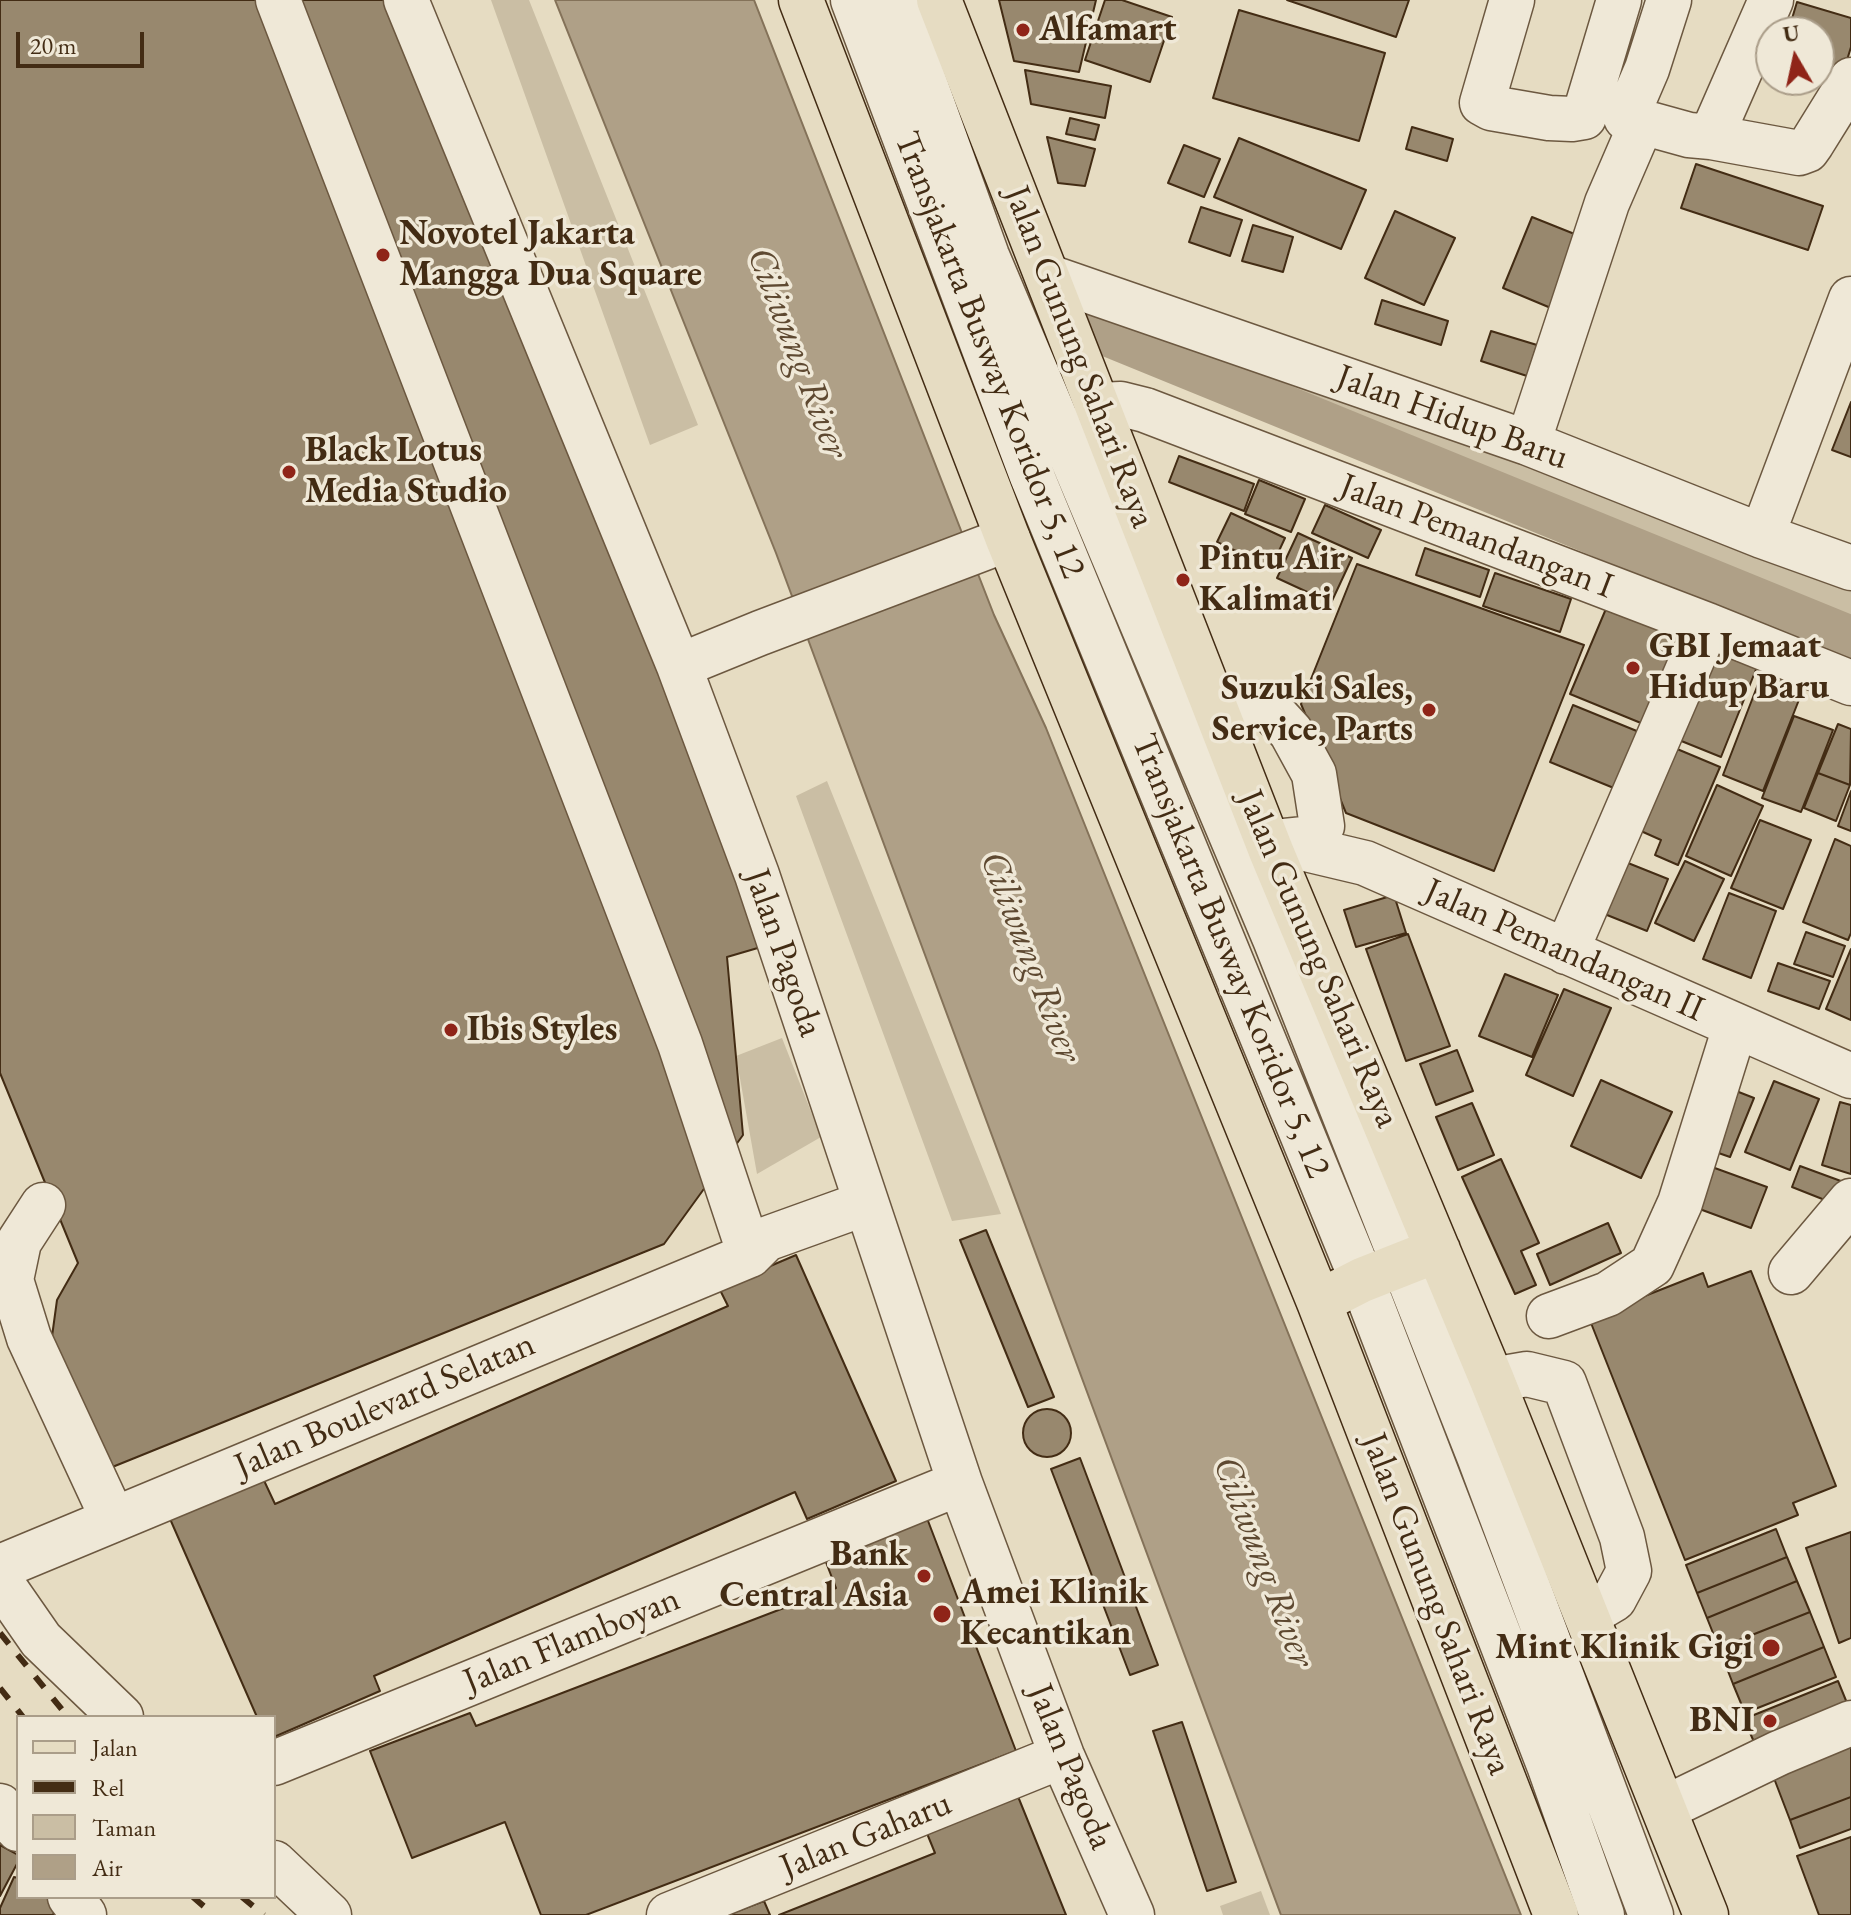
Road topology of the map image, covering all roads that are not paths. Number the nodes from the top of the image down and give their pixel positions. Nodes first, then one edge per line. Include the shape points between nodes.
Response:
1 (278, 0) edge
2 (406, 0) edge
3 (801, 0) edge
4 (853, 0) edge
5 (895, 0) edge
6 (939, 0) edge
7 (1512, 0) edge
8 (1619, 0) edge
9 (1669, 0) edge
10 (1771, 0) edge
11 (1851, 80) edge
12 (1617, 119) junction
13 (1711, 137) junction
14 (1049, 277) junction
15 (1851, 299) edge
16 (1097, 405) junction
17 (1528, 443) junction
18 (1762, 536) junction
19 (990, 546) junction
20 (1851, 568) edge
21 (1707, 625) junction
22 (679, 666) junction
23 (1851, 683) edge
24 (1217, 712) junction
25 (1270, 847) junction
26 (1566, 952) junction
27 (1735, 1027) junction
28 (1851, 1076) edge
29 (1851, 1201) edge
30 (866, 1203) junction
31 (43, 1205) dead end
32 (753, 1244) junction
33 (1420, 1257) junction
34 (1791, 1272) dead end
35 (1362, 1280) junction
36 (1319, 1302) junction
37 (1549, 1316) dead end
38 (1492, 1380) junction
39 (960, 1483) junction
40 (108, 1509) junction
41 (0, 1540) edge
42 (0, 1567) edge
43 (0, 1581) edge
44 (0, 1595) edge
45 (1587, 1615) junction
46 (97, 1715) edge
47 (119, 1715) edge
48 (1851, 1723) edge
49 (1062, 1756) junction
50 (276, 1762) edge
51 (0, 1806) edge
52 (1665, 1808) junction
53 (16, 1826) edge
54 (276, 1865) edge
55 (276, 1894) edge
56 (72, 1899) edge
57 (84, 1915) edge
58 (302, 1915) edge
59 (329, 1915) edge
60 (669, 1915) edge
61 (1132, 1915) edge
62 (1556, 1915) edge
63 (1602, 1915) edge
64 (1651, 1915) edge
65 (1706, 1915) edge

1 - 32 street
2 - 22 street, Jalan Pagoda
3 - 19 main road, Jalan Gunung Sahari Raya
4 - 35 street, Transjakarta Busway Koridor 5, 12 via 1032,476
5 - 33 street, Transjakarta Busway Koridor 5, 12 via 987,256 1271,930
6 - 14 main road, Jalan Gunung Sahari Raya
7 - 12 street via 1482,103 1549,118
8 - 12 street
9 - 12 street via 1647,69
10 - 13 street
11 - 13 street via 1807,150 1799,153
12 - 13 street
12 - 17 street via 1607,203
14 - 16 main road, Jalan Gunung Sahari Raya
14 - 17 street, Jalan Hidup Baru
15 - 18 street
16 - 21 street, Jalan Pemandangan I via 1145,410
16 - 24 main road, Jalan Gunung Sahari Raya
17 - 18 street, Jalan Hidup Baru
18 - 20 street, Jalan Hidup Baru
19 - 22 street
19 - 36 main road, Jalan Gunung Sahari Raya
21 - 23 street, Jalan Pemandangan I
21 - 26 street
22 - 30 street, Jalan Pagoda via 757,875
24 - 25 main road, Jalan Gunung Sahari Raya
24 - 25 street via 1269,708 1291,732 1314,774 1322,826 1314,838
25 - 26 street, Jalan Pemandangan II via 1306,849 1365,863
25 - 33 main road, Jalan Gunung Sahari Raya
26 - 27 street, Jalan Pemandangan II
27 - 28 street, Jalan Pemandangan II
27 - 37 street via 1680,1203 1652,1265 1608,1294
29 - 34 street
30 - 32 street, Jalan Boulevard Selatan
30 - 39 street, Jalan Pagoda
31 - 40 street via 19,1242 11,1280 29,1338
32 - 40 street, Jalan Boulevard Selatan
33 - 35 main road
33 - 38 main road, Jalan Gunung Sahari Raya
33 - 64 street, Transjakarta Busway Koridor 5, 12 via 1479,1456
35 - 36 main road
35 - 63 street, Transjakarta Busway Koridor 5, 12
36 - 62 main road, Jalan Gunung Sahari Raya
38 - 45 main road, Jalan Gunung Sahari Raya
38 - 45 street via 1527,1374 1564,1383 1622,1537 1629,1571 1614,1599
39 - 49 street, Jalan Pagoda
39 - 50 street, Jalan Flamboyan
40 - 41 street, Jalan Boulevard Selatan
40 - 42 street, Jalan Boulevard Selatan
43 - 47 street via 41,1640
44 - 46 street
45 - 52 main road, Jalan Gunung Sahari Raya
48 - 52 street
49 - 60 street, Jalan Gaharu
49 - 61 street, Jalan Pagoda
51 - 53 street
52 - 65 main road, Jalan Gunung Sahari Raya
54 - 59 street
55 - 58 street
56 - 57 street

